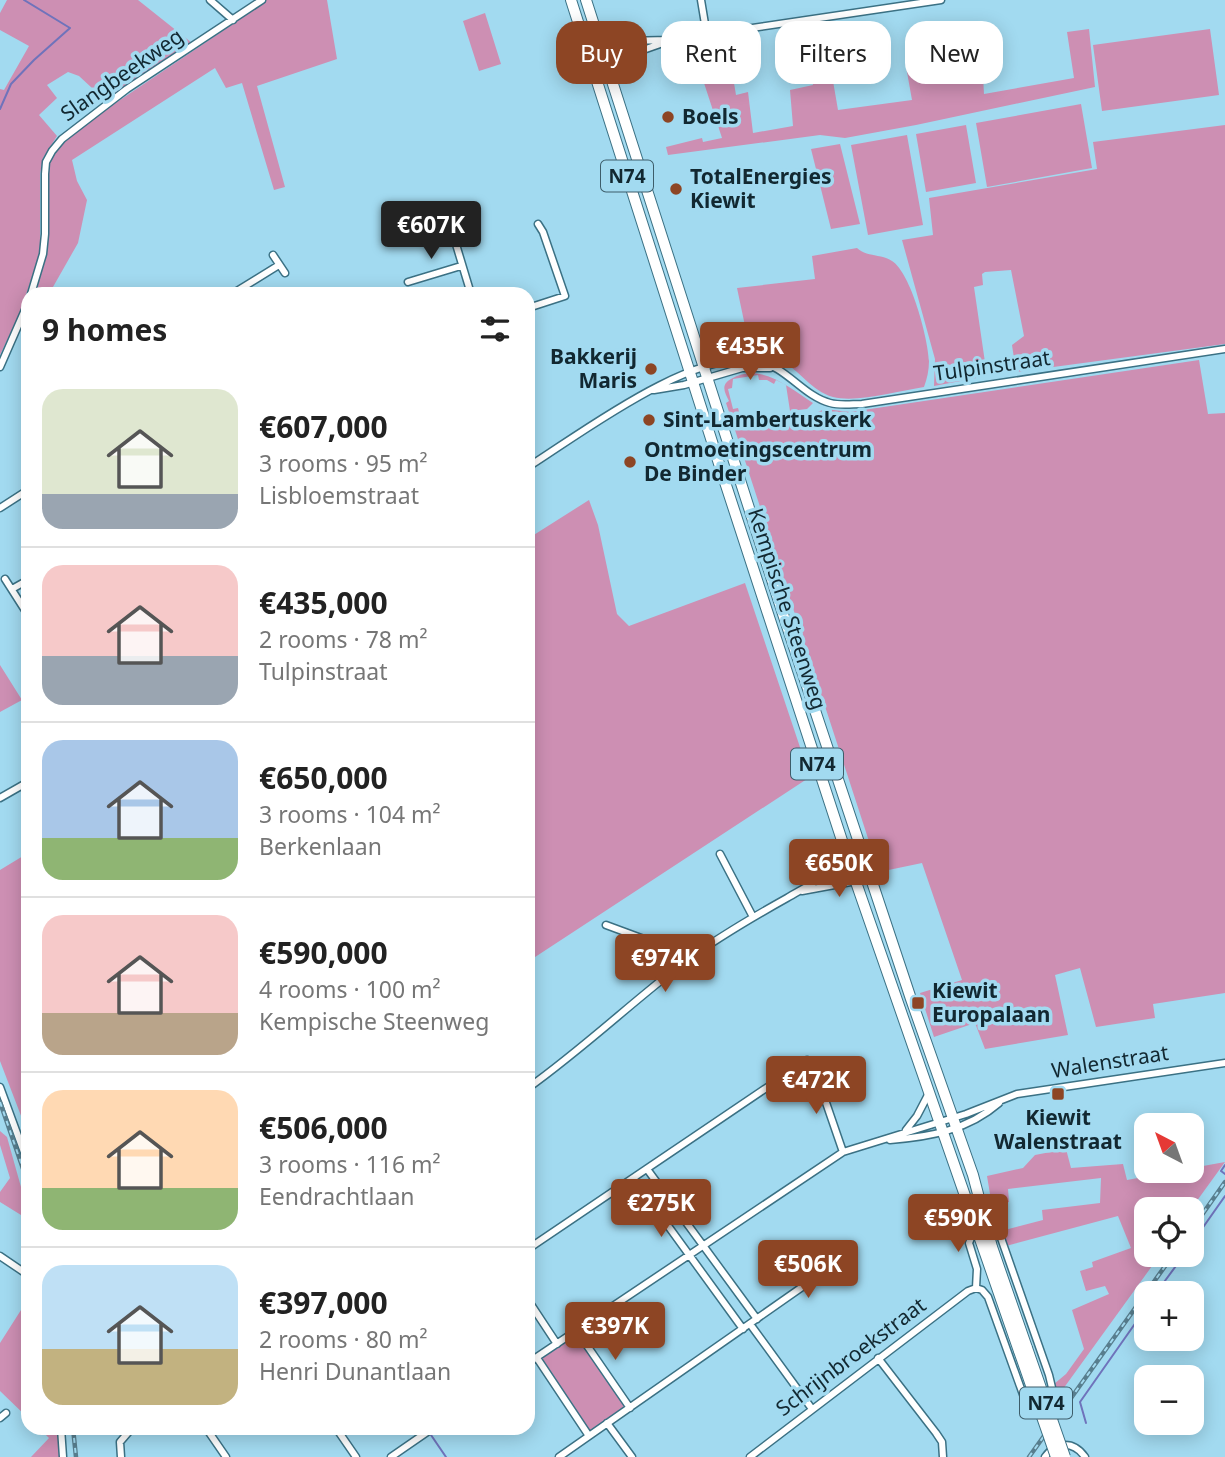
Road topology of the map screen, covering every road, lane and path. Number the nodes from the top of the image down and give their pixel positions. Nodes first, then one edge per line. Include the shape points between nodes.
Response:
1 (210, 0) edge
2 (262, 0) edge
3 (572, 0) edge
4 (586, 0) edge
5 (702, 0) edge
6 (941, 0) edge
7 (233, 20) junction
8 (579, 21) edge
9 (593, 21) edge
10 (705, 21) edge
11 (761, 28) edge
12 (598, 84) edge
13 (613, 84) edge
14 (538, 224) dead end
15 (455, 241) dead end
16 (273, 255) dead end
17 (279, 265) junction
18 (461, 266) junction
19 (285, 273) dead end
20 (418, 279) junction
21 (408, 282) dead end
22 (33, 287) edge
23 (243, 287) edge
24 (420, 287) edge
25 (468, 287) edge
26 (535, 306) edge
27 (21, 319) edge
28 (1225, 349) edge
29 (0, 367) edge
30 (705, 373) junction
31 (692, 377) junction
32 (535, 463) edge
33 (21, 494) edge
34 (0, 508) edge
35 (5, 579) dead end
36 (21, 583) edge
37 (12, 589) junction
38 (21, 604) edge
39 (21, 786) edge
40 (0, 798) edge
41 (720, 854) dead end
42 (864, 861) junction
43 (850, 865) junction
44 (868, 873) junction
45 (856, 881) junction
46 (797, 892) junction
47 (753, 916) junction
48 (606, 925) dead end
49 (689, 958) junction
50 (1225, 1063) edge
51 (816, 1072) junction
52 (778, 1080) junction
53 (535, 1083) edge
54 (0, 1087) edge
55 (929, 1093) junction
56 (1001, 1101) junction
57 (952, 1117) junction
58 (939, 1121) junction
59 (956, 1128) junction
60 (943, 1132) junction
61 (902, 1133) junction
62 (881, 1140) junction
63 (21, 1144) edge
64 (843, 1152) junction
65 (648, 1169) junction
66 (634, 1179) junction
67 (982, 1210) junction
68 (976, 1226) junction
69 (535, 1244) edge
70 (703, 1246) junction
71 (689, 1255) junction
72 (0, 1256) edge
73 (850, 1264) dead end
74 (21, 1270) edge
75 (976, 1288) junction
76 (535, 1311) edge
77 (757, 1319) junction
78 (750, 1324) junction
79 (743, 1329) junction
80 (578, 1331) junction
81 (557, 1344) junction
82 (1023, 1350) junction
83 (537, 1358) joint
84 (878, 1358) junction
85 (630, 1408) junction
86 (812, 1409) junction
87 (607, 1423) junction
88 (61, 1435) edge
89 (126, 1435) edge
90 (211, 1435) edge
91 (341, 1435) edge
92 (423, 1435) edge
93 (589, 1436) junction
94 (63, 1457) edge
95 (121, 1457) edge
96 (226, 1457) edge
97 (356, 1457) edge
98 (391, 1457) edge
99 (559, 1457) edge
100 (632, 1457) edge
101 (750, 1457) edge
102 (943, 1457) edge
103 (1045, 1457) edge
104 (1056, 1457) edge
105 (1065, 1457) edge
106 (1085, 1457) edge

1 - 7 street
2 - 7 street, Slangbeekweg
3 - 8 main road, Kempische Steenweg / N74
4 - 9 main road, Kempische Steenweg / N74
5 - 10 street
6 - 11 street
7 - 22 street, Slangbeekweg via 127,89 62,139 52,152 45,174 46,234
12 - 31 main road, Kempische Steenweg / N74
13 - 30 main road, Kempische Steenweg / N74
14 - 26 street via 565,296
15 - 18 street
16 - 17 street
17 - 19 street
17 - 23 street
18 - 20 street
18 - 25 street
20 - 21 street
20 - 24 street
27 - 29 street
28 - 30 street, Tulpinstraat via 843,405 820,399 758,361 740,360
30 - 31 street, Tulpinstraat
30 - 42 main road, Kempische Steenweg / N74
31 - 32 street, Tulpinstraat via 674,377
31 - 43 main road, Kempische Steenweg / N74
33 - 34 street
35 - 37 street
36 - 37 street
37 - 38 street
39 - 40 street
41 - 47 street
42 - 43 street
42 - 44 main road, Kempische Steenweg / N74
43 - 45 main road, Kempische Steenweg / N74
43 - 46 street
44 - 45 street
44 - 57 main road, Kempische Steenweg / N74
45 - 46 street
45 - 55 main road, Kempische Steenweg / N74
46 - 47 street
47 - 49 street
48 - 49 street
49 - 53 street
50 - 56 street, Walenstraat via 1017,1094
51 - 52 street
51 - 52 street via 807,1060
51 - 64 street
52 - 65 street
54 - 63 street
55 - 58 main road, Kempische Steenweg / N74
55 - 61 street
56 - 57 street, Walenstraat
56 - 59 street, Walenstraat via 980,1118
57 - 58 street, Walenstraat
57 - 59 main road, Kempische Steenweg / N74
58 - 60 main road, Kempische Steenweg / N74
58 - 61 street, Walenstraat
59 - 60 street, Walenstraat
59 - 67 main road, Kempische Steenweg / N74
60 - 62 street, Walenstraat
60 - 68 main road, Kempische Steenweg / N74
61 - 62 street, Walenstraat
62 - 64 street
64 - 70 street
65 - 66 street
65 - 70 street
66 - 69 street
66 - 71 street
67 - 75 street, Kempische Steenweg via 994,1218 1049,1374 1053,1392 1041,1404 1029,1405 1025,1400 988,1297
67 - 82 main road, Kempische Steenweg / N74
68 - 75 street, Kempische Steenweg via 970,1243 977,1269
68 - 82 main road, Kempische Steenweg / N74
70 - 71 street
70 - 77 street
71 - 79 street
71 - 80 street
72 - 74 street
73 - 77 street via 825,1271
75 - 84 street, Schrijnbroekstraat
76 - 81 street
77 - 78 street
78 - 79 street
78 - 86 street
79 - 85 street
80 - 81 street
80 - 85 street
81 - 83 street
82 - 104 main road, Kempische Steenweg / N74, bridge
82 - 105 main road, Kempische Steenweg / N74, bridge
83 - 93 street
84 - 86 street, Schrijnbroekstraat
84 - 102 street via 942,1442
85 - 87 street
86 - 101 street, Schrijnbroekstraat
87 - 93 street
87 - 100 street
88 - 94 street
89 - 95 street via 120,1442
90 - 96 street
91 - 97 street
92 - 98 street
93 - 99 street
103 - 106 street via 1053,1448 1067,1445

